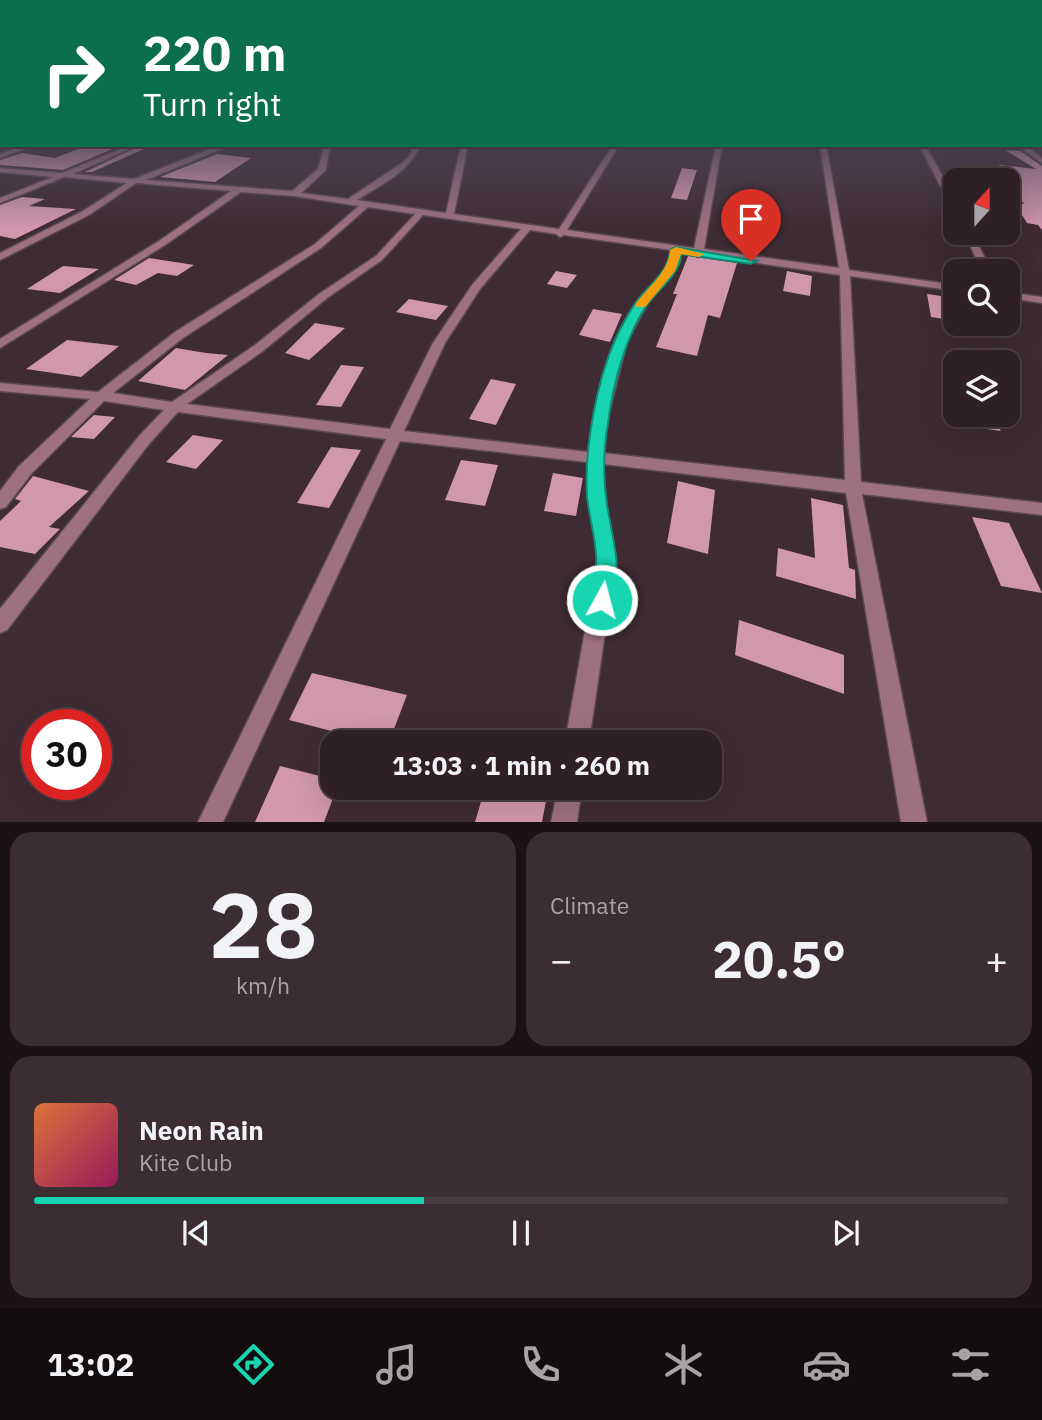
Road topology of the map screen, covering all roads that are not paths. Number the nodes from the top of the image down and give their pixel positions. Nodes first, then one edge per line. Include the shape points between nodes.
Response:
1 (117, 152) edge
2 (209, 152) edge
3 (326, 152) edge
4 (414, 152) edge
5 (462, 152) edge
6 (611, 152) edge
7 (718, 152) edge
8 (824, 152) edge
9 (926, 152) edge
10 (0, 170) edge
11 (55, 177) junction
12 (135, 181) junction
13 (943, 184) edge
14 (240, 189) junction
15 (294, 194) junction
16 (0, 201) edge
17 (349, 202) junction
18 (366, 204) junction
19 (421, 213) junction
20 (449, 217) junction
21 (527, 229) junction
22 (560, 234) junction
23 (676, 250) junction
24 (698, 254) junction
25 (0, 257) edge
26 (845, 274) junction
27 (943, 286) edge
28 (1020, 297) edge
29 (1042, 300) edge
30 (0, 344) edge
31 (0, 387) edge
32 (101, 396) junction
33 (174, 407) junction
34 (397, 436) junction
35 (596, 459) junction
36 (853, 488) junction
37 (0, 503) edge
38 (1042, 509) edge
39 (0, 624) edge
40 (580, 730) edge
41 (567, 800) edge
42 (210, 821) edge
43 (564, 821) edge
44 (914, 821) edge

1 - 11 street
2 - 12 street
3 - 15 street via 322,170
4 - 17 street via 405,165
5 - 20 street via 457,166 458,191
6 - 22 street
7 - 24 street
8 - 26 street
9 - 13 street
10 - 11 street
11 - 12 street
11 - 16 street
12 - 14 street
12 - 25 street via 86,213
14 - 15 street
14 - 30 street
15 - 17 street
17 - 18 street
18 - 19 street
18 - 32 street via 318,246 179,335
19 - 20 street
19 - 33 street via 379,258
20 - 21 street
21 - 22 street
21 - 34 street via 476,287 439,343
22 - 23 street
23 - 24 street
23 - 35 street via 676,261 642,303 621,342 600,421
24 - 26 street
26 - 27 street
26 - 36 street
28 - 29 street
31 - 32 street
32 - 33 street
32 - 37 street via 25,470
33 - 34 street
33 - 39 street
34 - 35 street
34 - 42 street
35 - 36 street
35 - 40 street via 607,558
36 - 38 street
36 - 44 street
41 - 43 street

